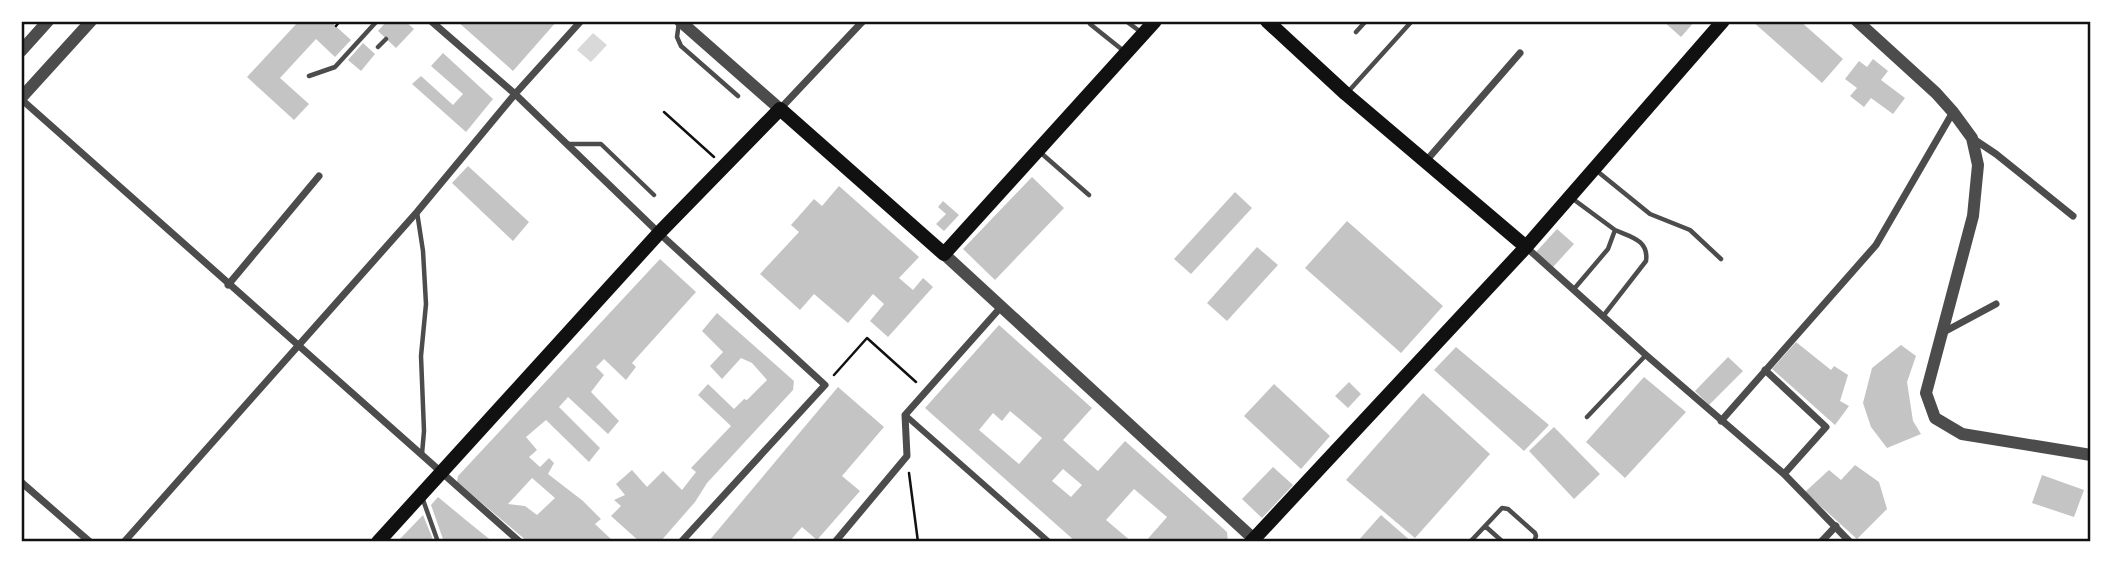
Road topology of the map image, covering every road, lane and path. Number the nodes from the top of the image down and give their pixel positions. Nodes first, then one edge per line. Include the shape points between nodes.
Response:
1 (48, 21) edge
2 (91, 21) edge
3 (340, 21) edge
4 (377, 21) edge
5 (430, 21) edge
6 (581, 21) edge
7 (679, 21) edge
8 (863, 21) edge
9 (1126, 21) edge
10 (1155, 21) edge
11 (1268, 21) edge
12 (1366, 21) edge
13 (1412, 21) edge
14 (1723, 21) edge
15 (1857, 21) edge
16 (1090, 24) dead end
17 (336, 26) dead end
18 (1356, 32) dead end
19 (1143, 33) junction
20 (386, 39) dead end
21 (378, 47) dead end
22 (21, 51) edge
23 (1126, 52) junction
24 (1520, 54) dead end
25 (309, 76) dead end
26 (515, 94) junction
27 (1346, 94) junction
28 (738, 96) dead end
29 (21, 99) edge
30 (780, 109) junction
31 (664, 112) dead end
32 (1953, 112) junction
33 (1972, 138) junction
34 (566, 144) junction
35 (1038, 150) junction
36 (1426, 161) junction
37 (724, 166) junction
38 (1594, 168) junction
39 (319, 176) dead end
40 (654, 195) dead end
41 (1089, 195) dead end
42 (1569, 197) junction
43 (416, 212) junction
44 (2073, 216) dead end
45 (1615, 229) junction
46 (659, 233) junction
47 (1526, 247) junction
48 (944, 254) junction
49 (1721, 259) dead end
50 (228, 285) junction
51 (1574, 289) junction
52 (1996, 304) dead end
53 (1001, 307) junction
54 (1604, 315) junction
55 (1942, 333) junction
56 (297, 345) junction
57 (1646, 355) junction
58 (1765, 370) junction
59 (825, 385) junction
60 (927, 391) junction
61 (905, 415) junction
62 (1587, 417) dead end
63 (1721, 421) junction
64 (422, 455) junction
65 (907, 456) junction
66 (2091, 456) edge
67 (442, 473) junction
68 (1784, 474) junction
69 (21, 482) edge
70 (421, 495) junction
71 (1485, 526) junction
72 (1836, 526) junction
73 (1254, 541) edge
74 (90, 542) edge
75 (124, 542) edge
76 (378, 542) edge
77 (439, 542) edge
78 (520, 542) edge
79 (681, 542) edge
80 (835, 542) edge
81 (918, 542) edge
82 (1049, 542) edge
83 (1470, 542) edge
84 (1503, 542) edge
85 (1534, 542) edge
86 (1821, 542) edge
87 (1850, 542) edge

1 - 22 street
2 - 29 street
3 - 17 path
4 - 25 lane via 335,67
5 - 26 street
6 - 26 street
7 - 28 lane via 681,46
7 - 30 street
8 - 30 street
9 - 19 lane
10 - 19 main road
11 - 27 main road
12 - 18 lane
13 - 27 lane
14 - 38 main road
15 - 32 street
16 - 23 lane
19 - 23 main road
20 - 21 lane
23 - 35 main road
24 - 36 street
26 - 34 street
26 - 43 street
27 - 36 main road
29 - 50 street
30 - 37 main road
30 - 48 main road
31 - 37 path
32 - 33 street
32 - 58 street via 1876,245
33 - 44 street
33 - 55 street via 1978,165 1973,216
34 - 40 lane via 601,144
34 - 46 street
35 - 41 lane
35 - 48 main road
36 - 47 main road
37 - 46 main road
38 - 42 main road
38 - 49 lane via 1650,214 1690,230
39 - 50 street
42 - 45 lane
42 - 47 main road
43 - 56 street
43 - 64 lane via 426,304 421,356
45 - 51 lane via 1608,249
45 - 54 lane via 1646,246 1646,261
46 - 59 street
46 - 67 main road
47 - 51 street
47 - 73 main road
48 - 53 street
50 - 56 street
51 - 54 street
52 - 55 street
53 - 60 street
53 - 73 street
54 - 57 street
55 - 66 street via 1926,393 1935,418 1962,434
56 - 64 street
56 - 75 street
57 - 62 lane
57 - 63 street
58 - 63 street
58 - 68 street via 1826,427
59 - 60 path via 867,338
59 - 79 street
60 - 61 street
61 - 65 street
61 - 82 street
63 - 68 street
64 - 67 street
65 - 80 street
65 - 81 path
67 - 70 main road
67 - 78 street
68 - 72 street
69 - 74 street
70 - 76 main road
70 - 77 lane
71 - 83 lane
71 - 84 lane
71 - 85 lane via 1498,511 1507,509 1535,533
72 - 86 street
72 - 87 street

